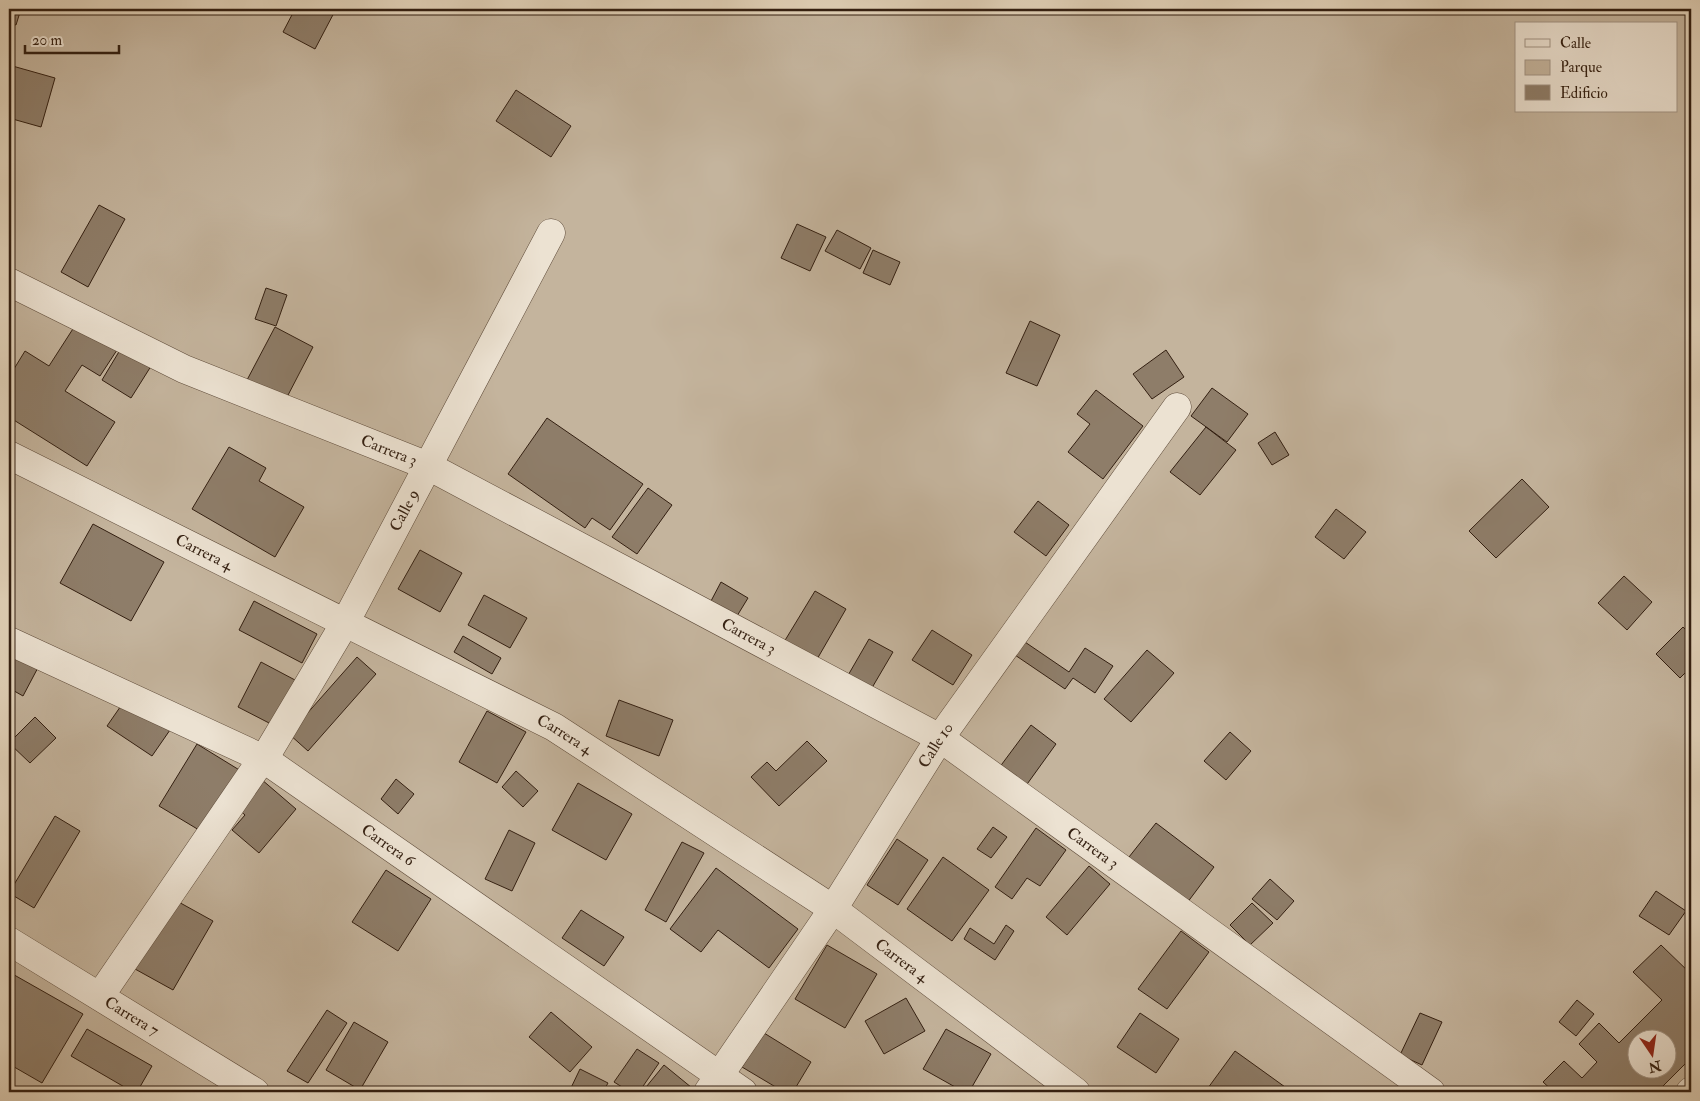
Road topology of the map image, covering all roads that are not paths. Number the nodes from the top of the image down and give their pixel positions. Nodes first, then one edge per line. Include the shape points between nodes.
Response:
1 (551, 232) dead end
2 (9, 282) edge
3 (1178, 407) dead end
4 (9, 455) edge
5 (428, 466) junction
6 (344, 623) junction
7 (9, 641) edge
8 (940, 738) junction
9 (264, 759) junction
10 (833, 909) junction
11 (9, 941) edge
12 (100, 996) junction
13 (714, 1084) edge
14 (255, 1092) edge
15 (743, 1092) edge
16 (1076, 1092) edge
17 (1431, 1092) edge

1 - 5 street, Calle 9
2 - 5 street, Carrera 3 via 184,369
3 - 8 street, Calle 10
4 - 6 street, Carrera 4
5 - 6 street, Calle 9
5 - 8 street, Carrera 3
6 - 9 street, Calle 9
6 - 10 street, Carrera 4 via 554,728
7 - 9 street, Carrera 6
8 - 10 street, Calle 10
8 - 17 street, Carrera 3
9 - 12 street, Calle 9
9 - 13 street, Carrera 6
10 - 13 street, Calle 10
10 - 16 street, Carrera 4
11 - 12 street, Carrera 7
12 - 14 street, Carrera 7
13 - 15 street, Carrera 6

